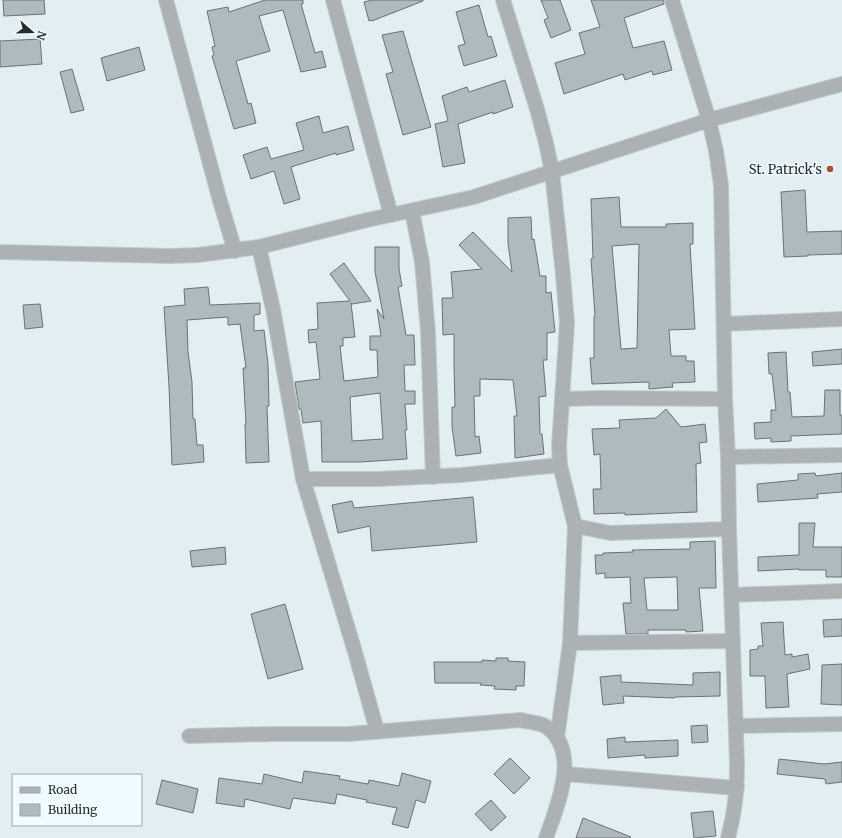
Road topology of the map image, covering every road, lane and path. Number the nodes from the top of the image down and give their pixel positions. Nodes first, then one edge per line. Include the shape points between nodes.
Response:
1 (166, 0) edge
2 (333, 0) edge
3 (503, 0) edge
4 (672, 0) edge
5 (842, 84) edge
6 (709, 120) junction
7 (552, 171) junction
8 (412, 211) junction
9 (391, 215) junction
10 (259, 247) junction
11 (235, 251) junction
12 (0, 252) edge
13 (842, 319) edge
14 (725, 324) junction
15 (562, 399) junction
16 (725, 399) junction
17 (842, 455) edge
18 (728, 457) junction
19 (560, 465) junction
20 (433, 477) junction
21 (303, 479) junction
22 (575, 526) junction
23 (729, 529) junction
24 (842, 591) edge
25 (731, 595) junction
26 (733, 641) junction
27 (570, 643) junction
28 (842, 724) edge
29 (736, 726) junction
30 (377, 731) junction
31 (189, 736) dead end
32 (557, 738) junction
33 (565, 774) junction
34 (737, 788) junction
35 (546, 838) edge
36 (728, 838) edge

1 - 11 street
2 - 9 street
3 - 7 street via 537,109
4 - 6 street
5 - 6 street
6 - 7 street
6 - 14 street via 721,185
7 - 8 street via 474,197
7 - 15 street via 567,323
8 - 9 street
8 - 20 street via 422,262 428,332
9 - 10 street
10 - 11 street
10 - 21 street via 273,309
11 - 12 street via 171,256
13 - 14 street
14 - 16 street
15 - 16 street
15 - 19 street via 559,429
16 - 18 street
17 - 18 street
18 - 23 street
19 - 20 street
19 - 22 street
20 - 21 street
21 - 30 street
22 - 23 street via 610,533
22 - 27 street
23 - 25 street
24 - 25 street
25 - 26 street
26 - 27 street
26 - 29 street
27 - 32 street
28 - 29 street
29 - 34 street
30 - 31 street via 348,734
30 - 32 street via 521,720 544,726
32 - 33 street via 563,750
33 - 34 street
33 - 35 street
34 - 36 street

